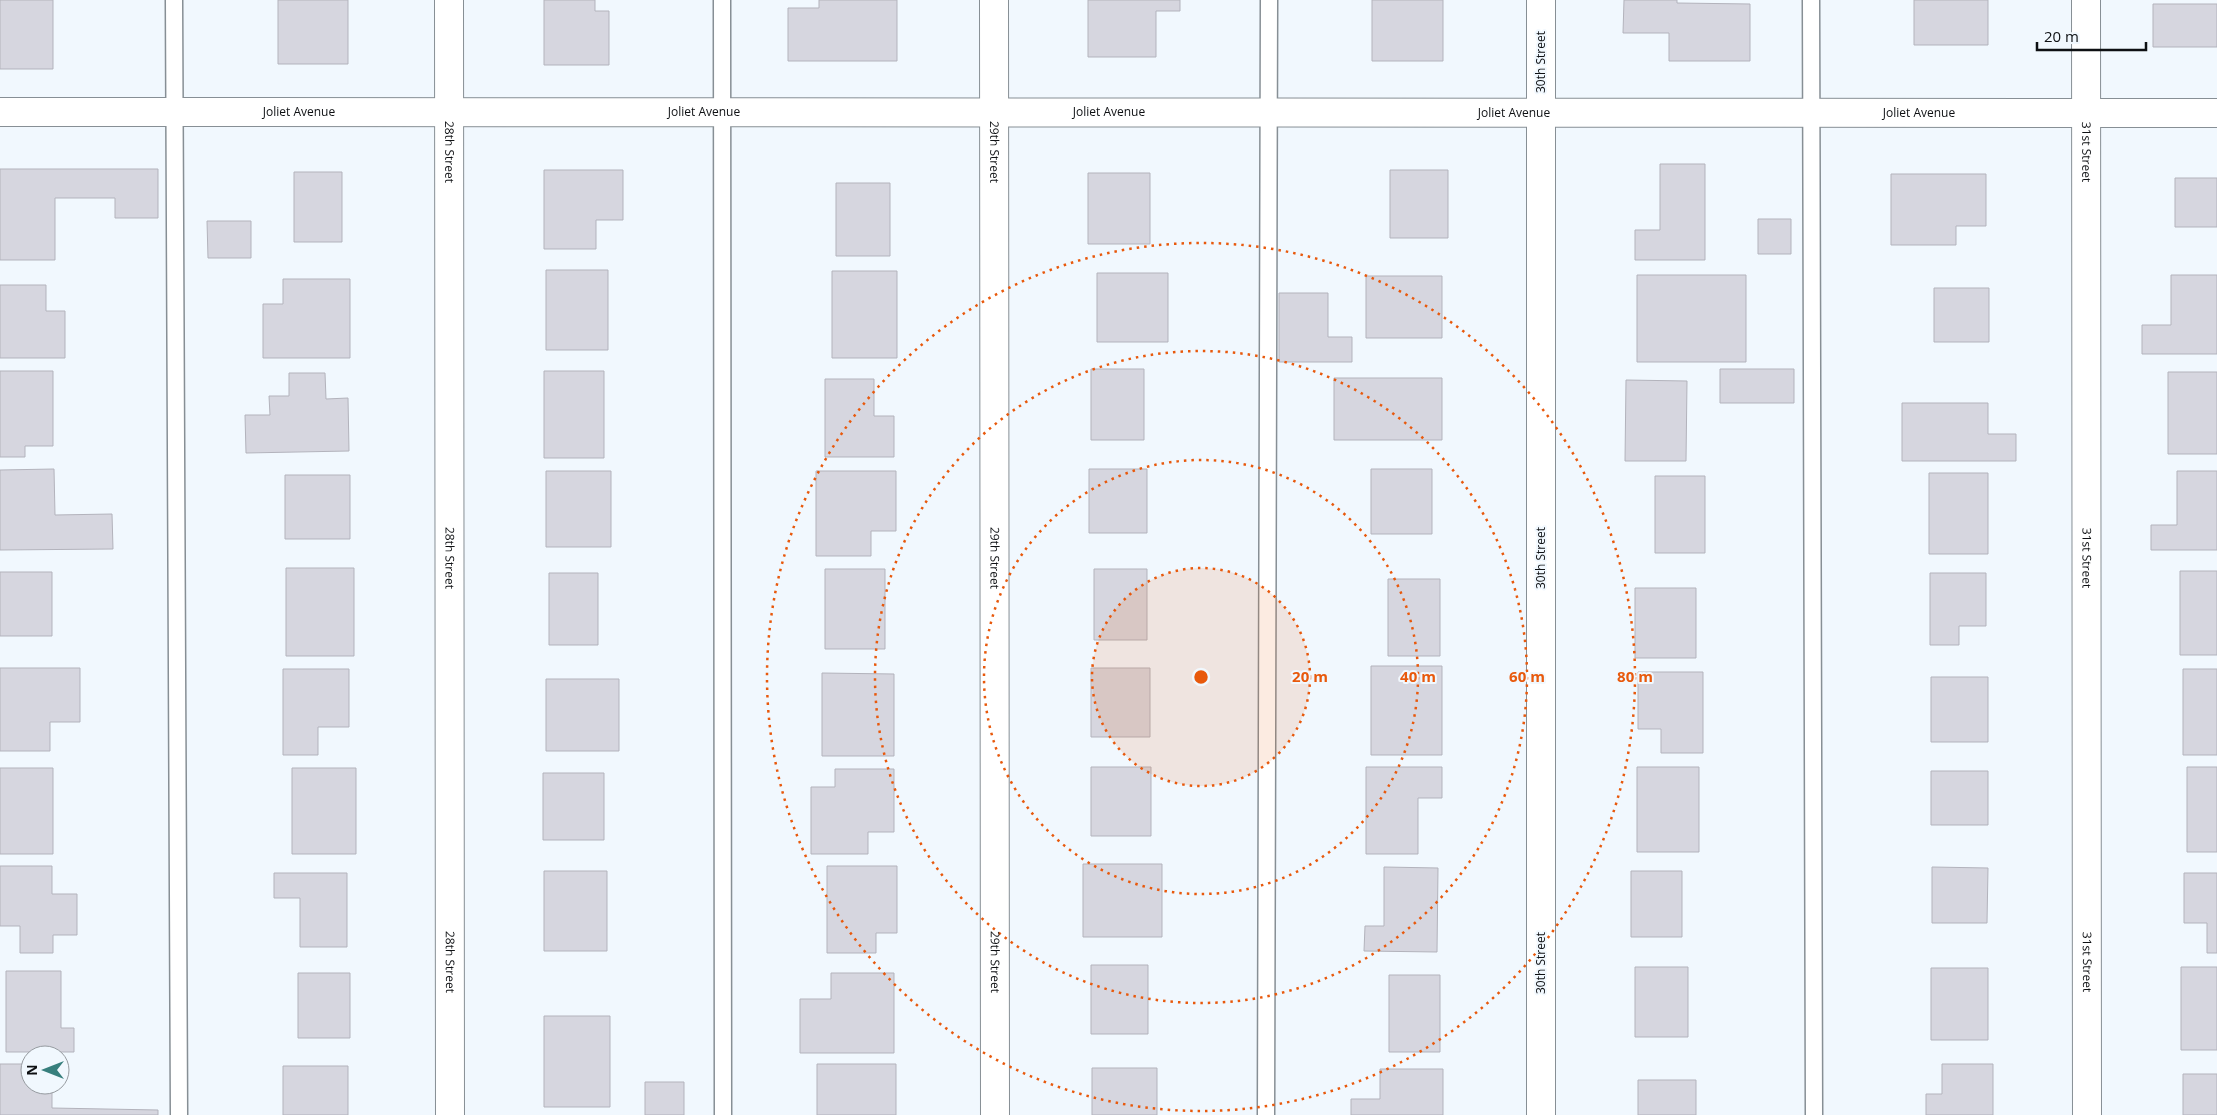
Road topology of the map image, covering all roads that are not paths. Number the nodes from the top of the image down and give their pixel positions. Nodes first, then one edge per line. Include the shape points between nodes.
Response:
1 (174, 0) edge
2 (450, 0) edge
3 (722, 0) edge
4 (994, 0) edge
5 (1269, 0) edge
6 (1541, 0) edge
7 (1811, 0) edge
8 (2086, 0) edge
9 (0, 112) edge
10 (174, 112) junction
11 (450, 112) junction
12 (723, 112) junction
13 (994, 112) junction
14 (1269, 112) junction
15 (1541, 112) junction
16 (1811, 113) junction
17 (2086, 113) junction
18 (2217, 113) edge
19 (179, 1115) edge
20 (450, 1115) edge
21 (723, 1115) edge
22 (995, 1115) edge
23 (1266, 1115) edge
24 (1541, 1115) edge
25 (1814, 1115) edge
26 (2087, 1115) edge

1 - 10 lane
2 - 11 street, 28th Street
3 - 12 lane
4 - 13 street, 29th Street
5 - 14 lane
6 - 15 street, 30th Street
7 - 16 lane
8 - 17 street, 31st Street
9 - 10 street, Joliet Avenue
10 - 11 street, Joliet Avenue
10 - 19 lane
11 - 12 street, Joliet Avenue
11 - 20 street, 28th Street
12 - 13 street, Joliet Avenue
12 - 21 lane
13 - 14 street, Joliet Avenue
13 - 22 street, 29th Street
14 - 15 street, Joliet Avenue
14 - 23 lane
15 - 16 street, Joliet Avenue
15 - 24 street, 30th Street
16 - 17 street, Joliet Avenue
16 - 25 lane
17 - 18 street, Joliet Avenue
17 - 26 street, 31st Street

